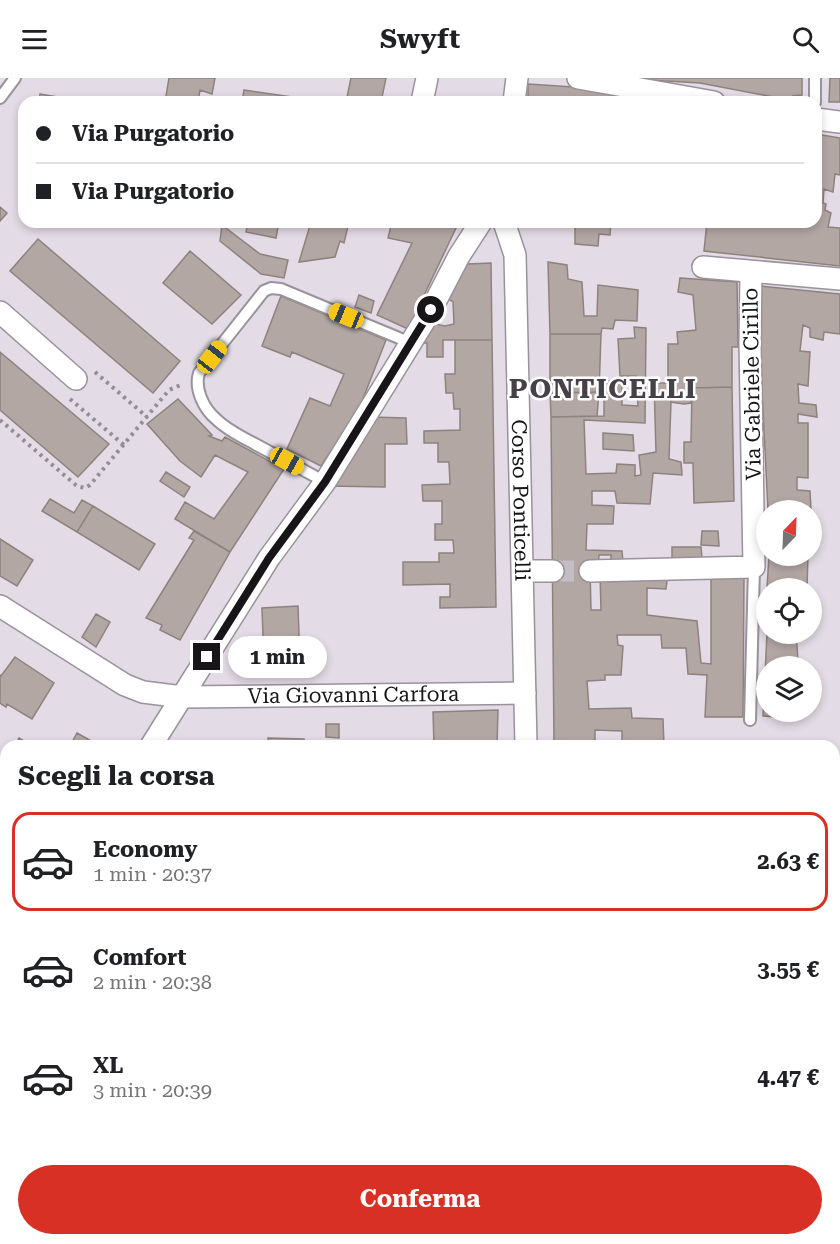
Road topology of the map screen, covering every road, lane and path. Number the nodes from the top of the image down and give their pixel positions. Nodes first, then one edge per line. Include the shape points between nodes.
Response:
1 (15, 78) edge
2 (427, 78) edge
3 (517, 78) edge
4 (578, 78) edge
5 (815, 78) edge
6 (423, 96) edge
7 (515, 96) edge
8 (680, 96) edge
9 (815, 96) edge
10 (0, 98) edge
11 (822, 120) edge
12 (840, 122) edge
13 (477, 228) edge
14 (506, 228) edge
15 (703, 267) dead end
16 (751, 272) junction
17 (840, 279) edge
18 (0, 312) edge
19 (411, 343) junction
20 (76, 379) junction
21 (197, 380) junction
22 (147, 417) junction
23 (0, 420) edge
24 (124, 445) junction
25 (325, 482) junction
26 (754, 568) junction
27 (523, 571) junction
28 (553, 571) tunnel mouth
29 (590, 571) tunnel mouth
30 (0, 606) edge
31 (525, 693) junction
32 (183, 696) junction
33 (750, 720) dead end
34 (155, 740) edge
35 (526, 740) edge

1 - 10 lane
2 - 6 street
3 - 7 street
4 - 8 street
5 - 9 lane
11 - 12 street
13 - 19 street
14 - 27 street, Corso Ponticelli via 515,255
15 - 16 street
16 - 17 street
16 - 26 street, Via Gabriele Cirillo
18 - 20 street
19 - 21 lane via 271,288 264,291
19 - 25 street
20 - 22 path via 87,366
20 - 24 path via 64,393
21 - 22 path via 169,390
21 - 25 lane via 202,400 214,418
22 - 24 path
23 - 24 path via 83,488 90,486
25 - 32 street via 269,558
26 - 29 street
26 - 33 lane, Via Gabriele Cirillo
27 - 28 street
27 - 31 street, Corso Ponticelli
30 - 32 street, Via Giovanni Carfora via 125,684 143,692
31 - 32 street, Via Giovanni Carfora
31 - 35 street, Corso Ponticelli
32 - 34 street

